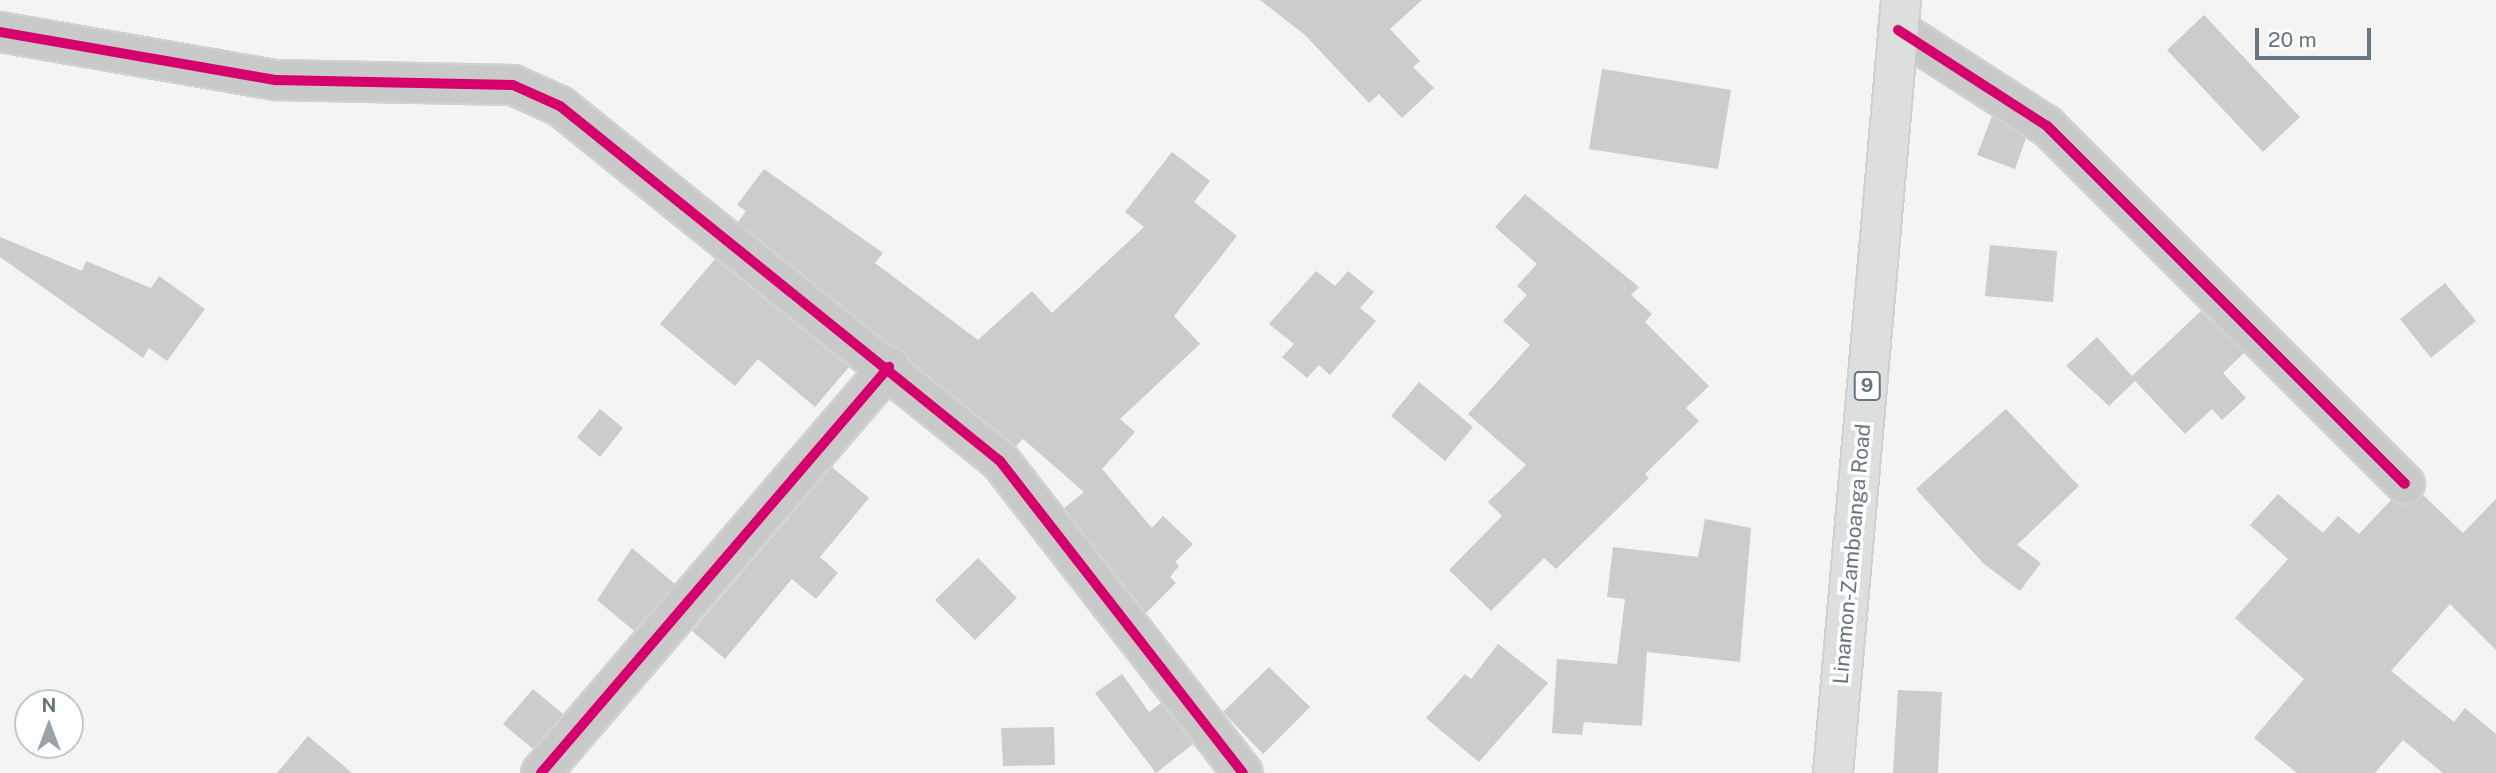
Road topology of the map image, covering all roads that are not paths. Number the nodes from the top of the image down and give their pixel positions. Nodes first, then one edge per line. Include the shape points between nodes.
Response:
1 (1899, 15) edge
2 (0, 32) edge
3 (889, 368) junction
4 (2405, 484) dead end
5 (541, 773) edge
6 (1243, 773) edge
7 (1833, 773) edge

1 - 4 street via 2047,126
1 - 7 highway, Linamon-Zamboanga Road / 9
2 - 3 street via 275,80 410,87 474,81 513,85 559,106
3 - 5 street
3 - 6 street via 1000,461

